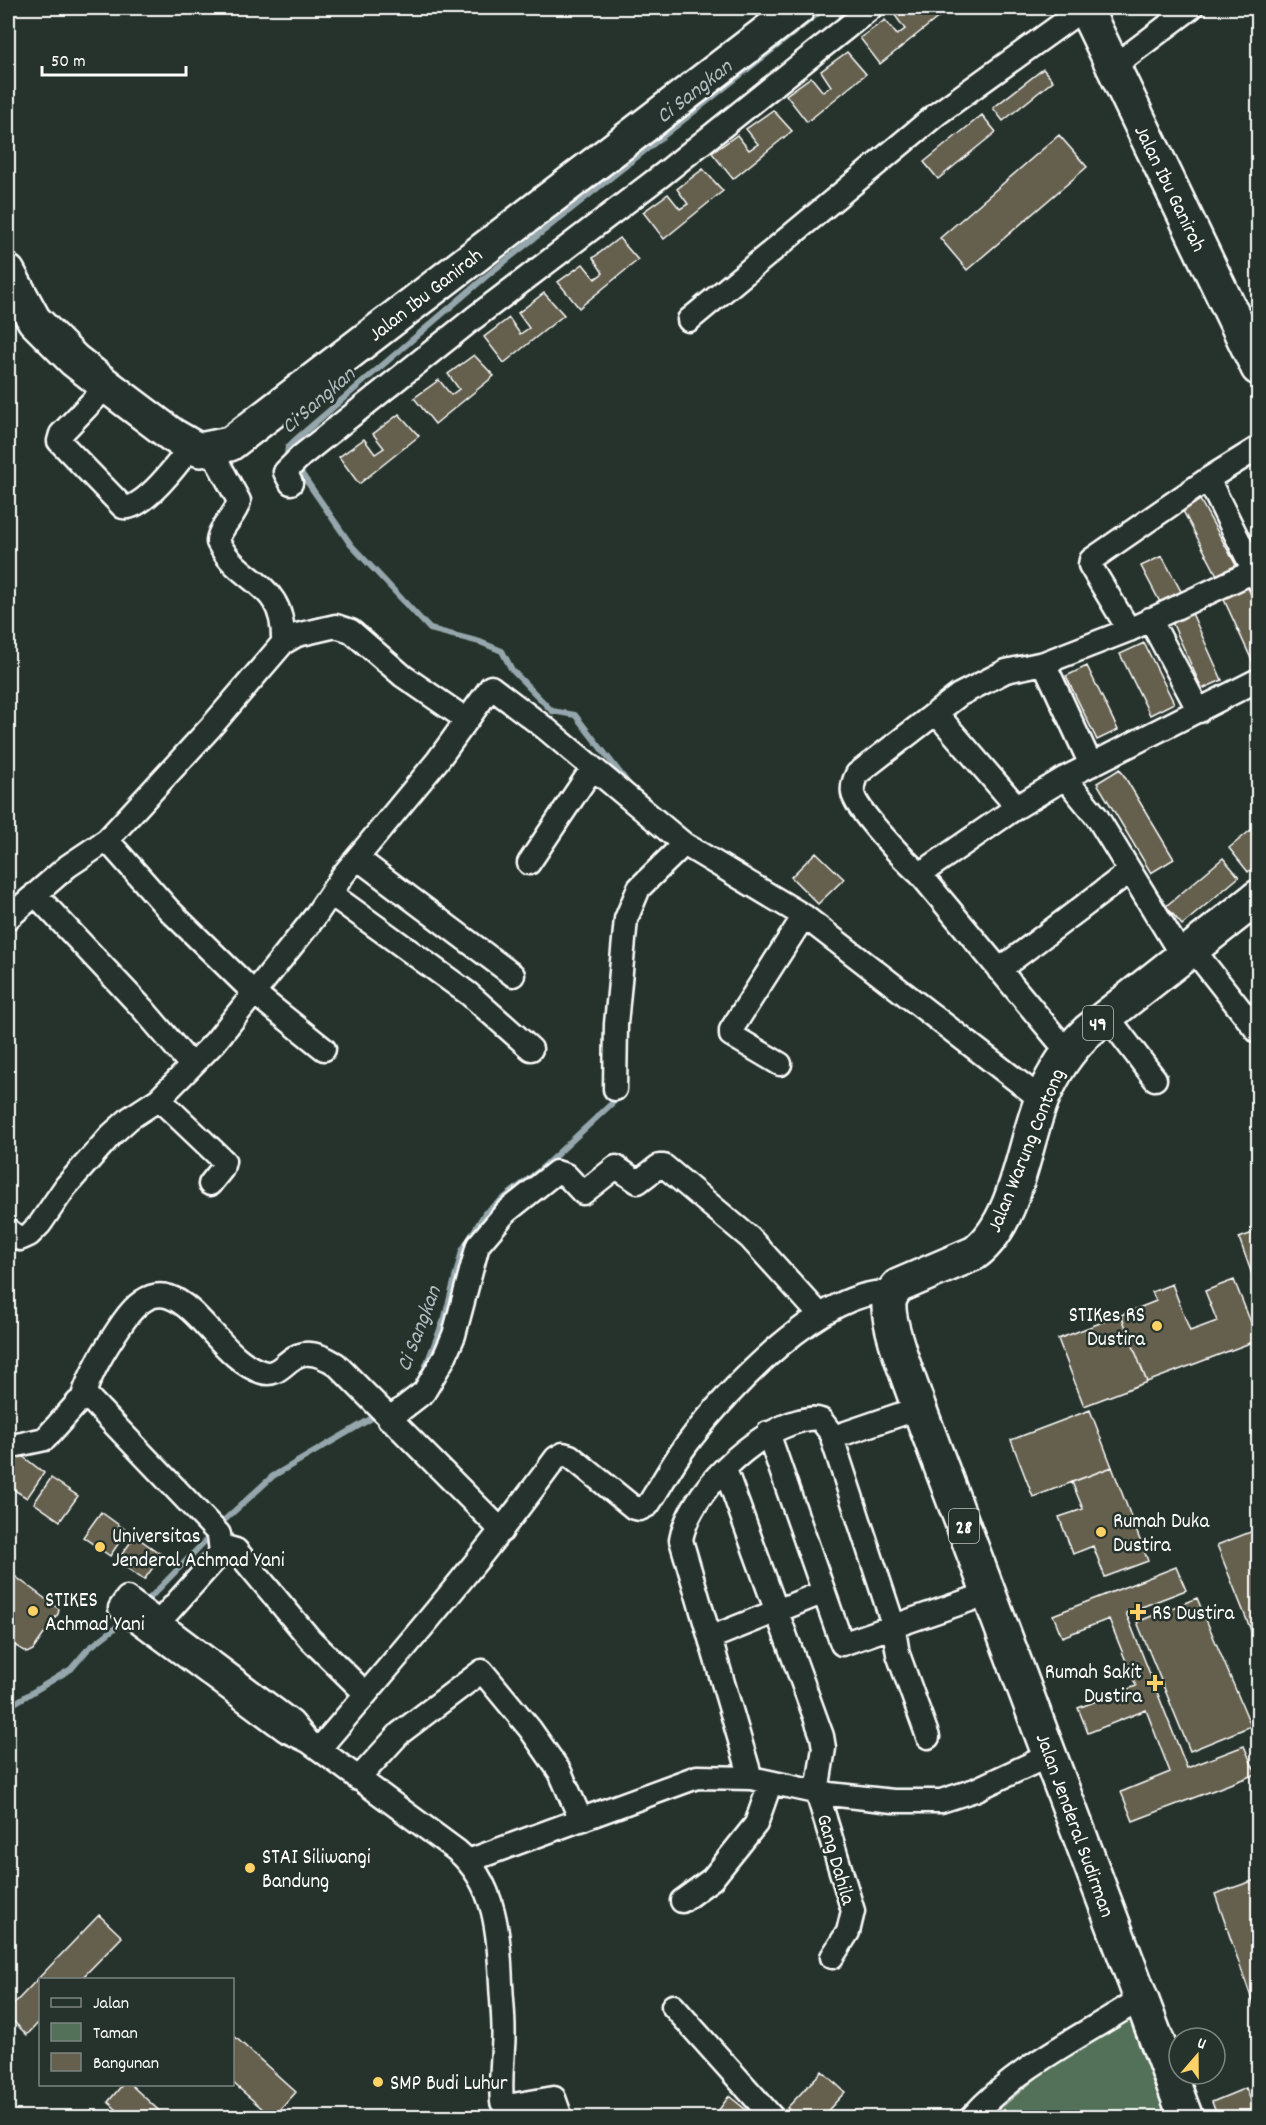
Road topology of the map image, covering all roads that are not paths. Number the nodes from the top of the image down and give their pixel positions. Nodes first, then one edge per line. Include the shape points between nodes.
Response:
1 (798, 8) edge
2 (871, 8) edge
3 (1085, 8) edge
4 (1191, 8) edge
5 (1113, 66) junction
6 (8, 272) edge
7 (689, 320) dead end
8 (1258, 368) edge
9 (106, 386) junction
10 (200, 447) junction
11 (1258, 448) edge
12 (293, 470) dead end
13 (1208, 479) junction
14 (1256, 576) edge
15 (1150, 619) junction
16 (1129, 630) junction
17 (283, 643) junction
18 (1044, 663) junction
19 (1258, 680) edge
20 (1199, 711) junction
21 (936, 713) junction
22 (467, 720) junction
23 (1091, 765) junction
24 (592, 769) junction
25 (1065, 778) junction
26 (1017, 807) junction
27 (107, 840) junction
28 (684, 843) junction
29 (357, 858) junction
30 (529, 863) dead end
31 (1130, 871) junction
32 (920, 874) junction
33 (35, 894) junction
34 (331, 894) junction
35 (1258, 897) edge
36 (804, 916) junction
37 (8, 918) edge
38 (1187, 952) junction
39 (999, 970) junction
40 (513, 975) dead end
41 (253, 992) junction
42 (1107, 1016) junction
43 (1258, 1032) edge
44 (324, 1049) dead end
45 (531, 1049) dead end
46 (1067, 1051) junction
47 (780, 1064) dead end
48 (191, 1065) junction
49 (1155, 1079) dead end
50 (615, 1089) dead end
51 (159, 1099) junction
52 (1042, 1100) junction
53 (210, 1184) dead end
54 (8, 1230) edge
55 (892, 1293) junction
56 (820, 1315) junction
57 (82, 1399) junction
58 (919, 1408) junction
59 (384, 1414) junction
60 (768, 1433) junction
61 (834, 1437) junction
62 (8, 1447) edge
63 (725, 1469) junction
64 (502, 1531) junction
65 (218, 1535) junction
66 (824, 1592) junction
67 (990, 1593) junction
68 (126, 1605) dead end
69 (777, 1612) junction
70 (893, 1624) junction
71 (152, 1625) junction
72 (710, 1638) junction
73 (366, 1694) junction
74 (928, 1737) dead end
75 (313, 1745) junction
76 (1050, 1755) junction
77 (358, 1779) junction
78 (760, 1781) junction
79 (817, 1792) junction
80 (581, 1820) junction
81 (468, 1861) junction
82 (682, 1901) dead end
83 (832, 1957) dead end
84 (1140, 1999) junction
85 (673, 2006) dead end
86 (561, 2118) edge
87 (774, 2118) edge
88 (971, 2118) edge
89 (1186, 2118) edge

1 - 10 main road, Jalan Ibu Ganirah via 244,435 230,444
2 - 12 street via 662,176 474,318
3 - 5 main road, Jalan Ibu Ganirah
3 - 7 street via 937,114
4 - 5 street
5 - 8 main road, Jalan Ibu Ganirah
6 - 9 main road via 34,320
9 - 10 main road via 172,435
9 - 10 street via 59,441 123,507 135,506
10 - 17 street via 239,501 218,542 277,604
11 - 13 street
13 - 14 street
13 - 16 street via 1091,560 1090,565
14 - 15 street
15 - 16 street
15 - 20 street
16 - 18 street
17 - 22 street via 297,635 336,626 351,631 403,676
17 - 27 street
18 - 21 street via 1006,671 984,681
18 - 23 street
19 - 20 street
20 - 23 street
21 - 26 street
21 - 32 street via 857,774 853,786 853,796 880,833
22 - 24 street via 491,687
22 - 29 street
23 - 25 street
24 - 28 street
24 - 30 street
25 - 26 street
25 - 31 street via 1097,817
26 - 32 street
27 - 33 street
27 - 41 street via 168,909
28 - 36 street
28 - 50 street via 639,888 626,919 616,1024
29 - 34 street
29 - 40 street
31 - 38 street
31 - 39 street
32 - 39 street
33 - 37 street
33 - 48 street
34 - 41 street
34 - 45 street via 469,994
35 - 38 main road, Jalan Warung Contong / 49
36 - 47 street via 731,1030 731,1035
36 - 52 street
38 - 42 main road, Jalan Warung Contong / 49
38 - 43 street
39 - 46 street
41 - 44 street
41 - 48 street via 215,1042
42 - 46 main road, Jalan Warung Contong / 49
42 - 49 street
46 - 52 main road, Jalan Warung Contong / 49
48 - 51 street
51 - 53 street via 224,1161
51 - 54 street via 111,1135 29,1235 20,1239
52 - 55 main road, Jalan Warung Contong / 49 via 1005,1210 986,1245 919,1275
55 - 56 street via 861,1296
55 - 58 main road, Jalan Jenderal Sudirman / 28 via 890,1315
56 - 59 street via 750,1238 664,1166 639,1182 616,1167 583,1193 566,1175 556,1172 506,1212 478,1245 444,1358 424,1392
56 - 64 street via 790,1336 720,1404 689,1440 648,1505 634,1508 563,1454 556,1458
57 - 59 street via 102,1354 129,1314 144,1299 165,1295 188,1307 215,1338 254,1369 272,1372 306,1352 319,1354 336,1364
57 - 62 street via 45,1439
57 - 65 street via 92,1400
58 - 61 street
58 - 67 main road, Jalan Jenderal Sudirman / 28
59 - 64 street
60 - 61 street via 817,1418
60 - 63 street
60 - 66 street
61 - 70 street
63 - 69 street
63 - 72 street via 693,1508 681,1540
64 - 73 street
65 - 71 street via 216,1560
65 - 73 street via 310,1639
66 - 69 street
66 - 70 street via 842,1644
67 - 70 street
67 - 76 main road, Jalan Jenderal Sudirman / 28
68 - 71 street
69 - 72 street
69 - 79 street via 823,1741
70 - 74 street via 898,1654
71 - 75 street via 285,1730
72 - 78 street
73 - 75 street
75 - 77 street
76 - 79 street via 975,1790 941,1801 893,1801
76 - 84 main road, Jalan Jenderal Sudirman / 28
77 - 80 street via 400,1733 483,1671 560,1772
77 - 81 street
78 - 79 street
78 - 80 street via 697,1777
78 - 82 street via 756,1824 712,1879
79 - 83 street, Gang Dahila via 853,1911 852,1924
80 - 81 street
81 - 86 street via 482,1880 498,1930 504,2022 499,2072 502,2102 507,2106 554,2098
84 - 88 street via 1060,2046
84 - 89 main road, Jalan Jenderal Sudirman / 28
85 - 87 street

